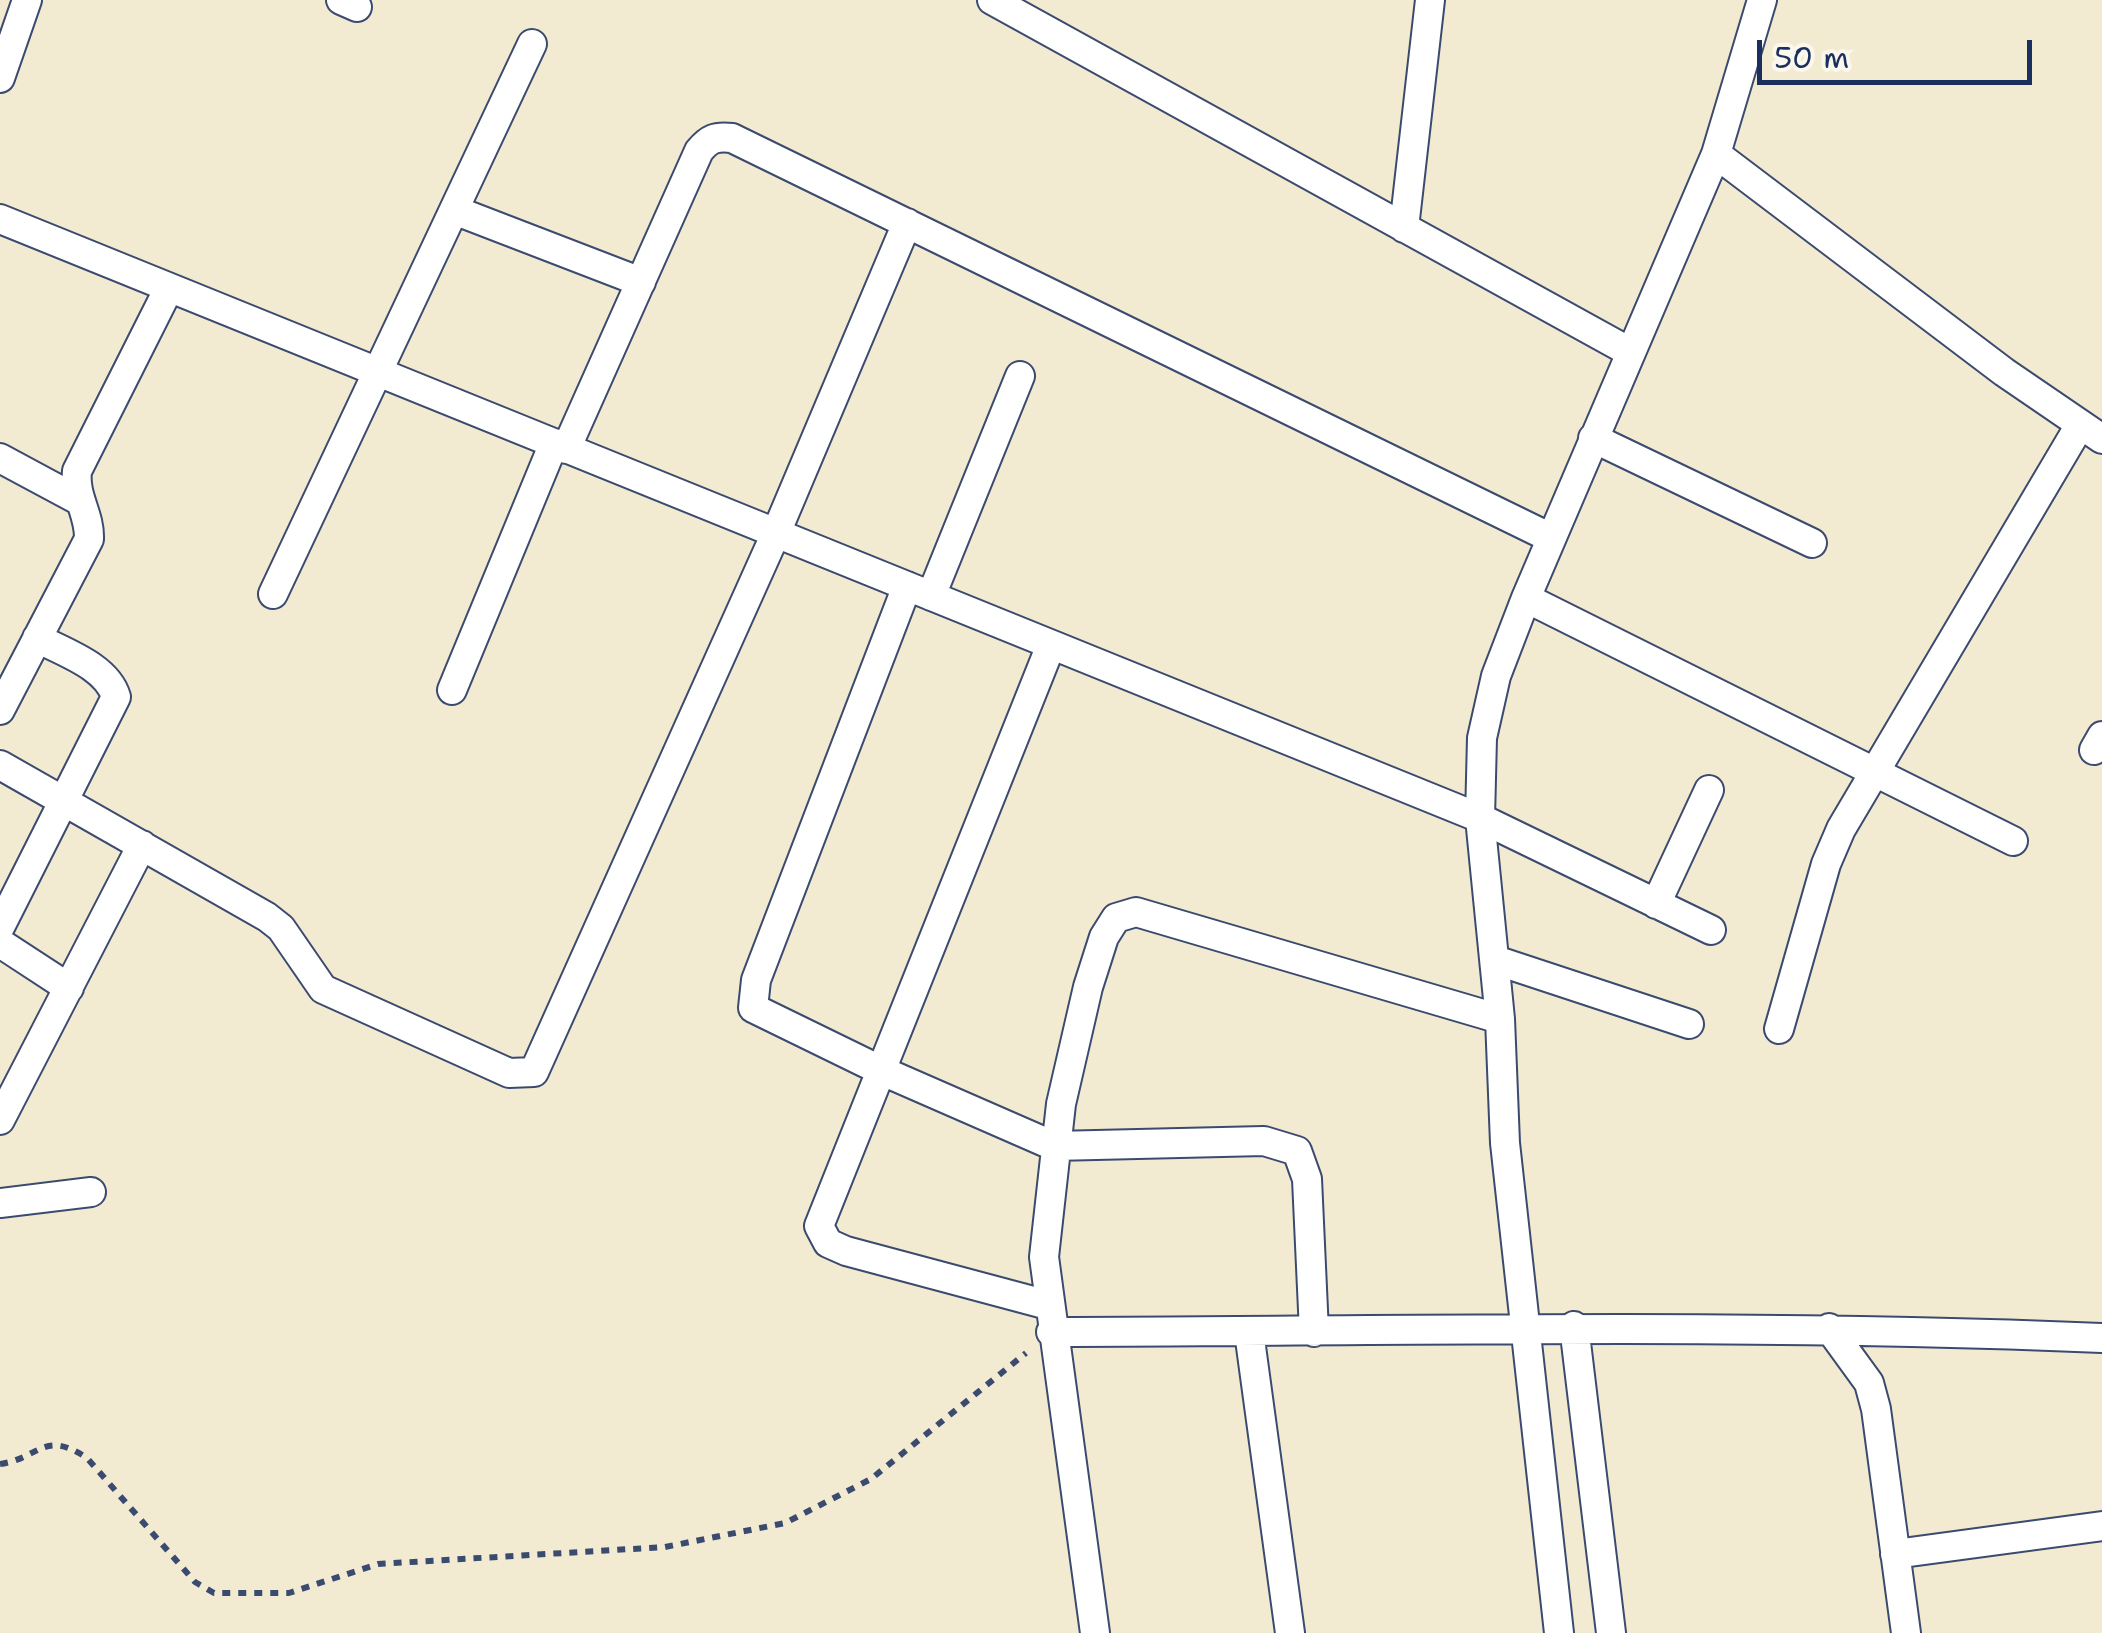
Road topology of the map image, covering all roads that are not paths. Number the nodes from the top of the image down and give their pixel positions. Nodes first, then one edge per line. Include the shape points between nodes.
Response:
1 (27, 0) edge
2 (992, 0) edge
3 (1430, 0) edge
4 (1762, 0) edge
5 (532, 44) dead end
6 (0, 78) edge
7 (1716, 154) junction
8 (454, 210) junction
9 (0, 219) edge
10 (907, 224) junction
11 (1404, 228) junction
12 (641, 282) junction
13 (169, 288) junction
14 (1630, 352) junction
15 (379, 373) junction
16 (1020, 376) dead end
17 (2091, 432) edge
18 (1593, 438) junction
19 (560, 446) junction
20 (0, 458) edge
21 (78, 500) junction
22 (776, 533) junction
23 (1551, 538) junction
24 (1812, 543) dead end
25 (919, 591) junction
26 (272, 594) dead end
27 (1526, 598) junction
28 (37, 638) junction
29 (1050, 644) junction
30 (452, 690) dead end
31 (0, 710) edge
32 (0, 765) edge
33 (1873, 769) junction
34 (1709, 790) dead end
35 (65, 801) junction
36 (1480, 818) junction
37 (2014, 841) dead end
38 (142, 845) junction
39 (1656, 904) junction
40 (0, 927) edge
41 (1710, 930) dead end
42 (0, 943) edge
43 (1494, 960) junction
44 (68, 988) junction
45 (1500, 1018) junction
46 (1688, 1024) dead end
47 (1779, 1029) dead end
48 (880, 1070) junction
49 (0, 1120) edge
50 (1054, 1146) junction
51 (91, 1192) dead end
52 (0, 1203) edge
53 (1049, 1318) junction
54 (1574, 1326) junction
55 (1522, 1328) junction
56 (1829, 1328) junction
57 (1249, 1332) junction
58 (1314, 1332) junction
59 (2102, 1338) edge
60 (2102, 1526) edge
61 (1895, 1554) junction
62 (1095, 1633) edge
63 (1290, 1633) edge
64 (1560, 1633) edge
65 (1611, 1633) edge
66 (1906, 1633) edge

1 - 6 street
2 - 11 street
3 - 11 street
4 - 7 street
5 - 8 street
7 - 14 street
7 - 17 street
8 - 12 street
8 - 15 street
9 - 13 street
10 - 12 street via 721,136 699,151
10 - 22 street
10 - 23 street
11 - 14 street
12 - 19 street
13 - 15 street
13 - 21 street via 77,471
14 - 18 street
15 - 19 street
15 - 26 street
16 - 25 street
17 - 33 street
18 - 23 street
18 - 24 street
19 - 22 street
19 - 30 street
20 - 21 street
21 - 28 street via 89,538
22 - 25 street
22 - 38 street via 534,1072 509,1073 322,990 281,928
23 - 27 street
25 - 29 street
25 - 48 street via 751,996 764,1016
27 - 33 street
27 - 36 street via 1496,676 1482,738
28 - 31 street
28 - 35 street via 99,672 116,697
29 - 36 street
29 - 48 street
32 - 35 street
33 - 37 street
33 - 47 street via 1826,864
34 - 39 street
35 - 38 street
35 - 40 street
36 - 39 street
36 - 43 street
38 - 44 street
39 - 41 street
42 - 44 street
43 - 45 street
43 - 46 street
44 - 49 street
45 - 50 street via 1136,912 1116,918 1104,937
45 - 55 street
48 - 50 street
48 - 53 street via 825,1206 820,1226 828,1243
50 - 53 street via 1044,1256
50 - 58 street via 1264,1141 1297,1151 1307,1180
51 - 52 street
53 - 57 street
53 - 62 street
54 - 55 street
54 - 56 street
54 - 65 street
55 - 58 street
55 - 64 street
56 - 59 street
56 - 61 street via 1869,1383
57 - 58 street
57 - 63 street
60 - 61 street
61 - 66 street

